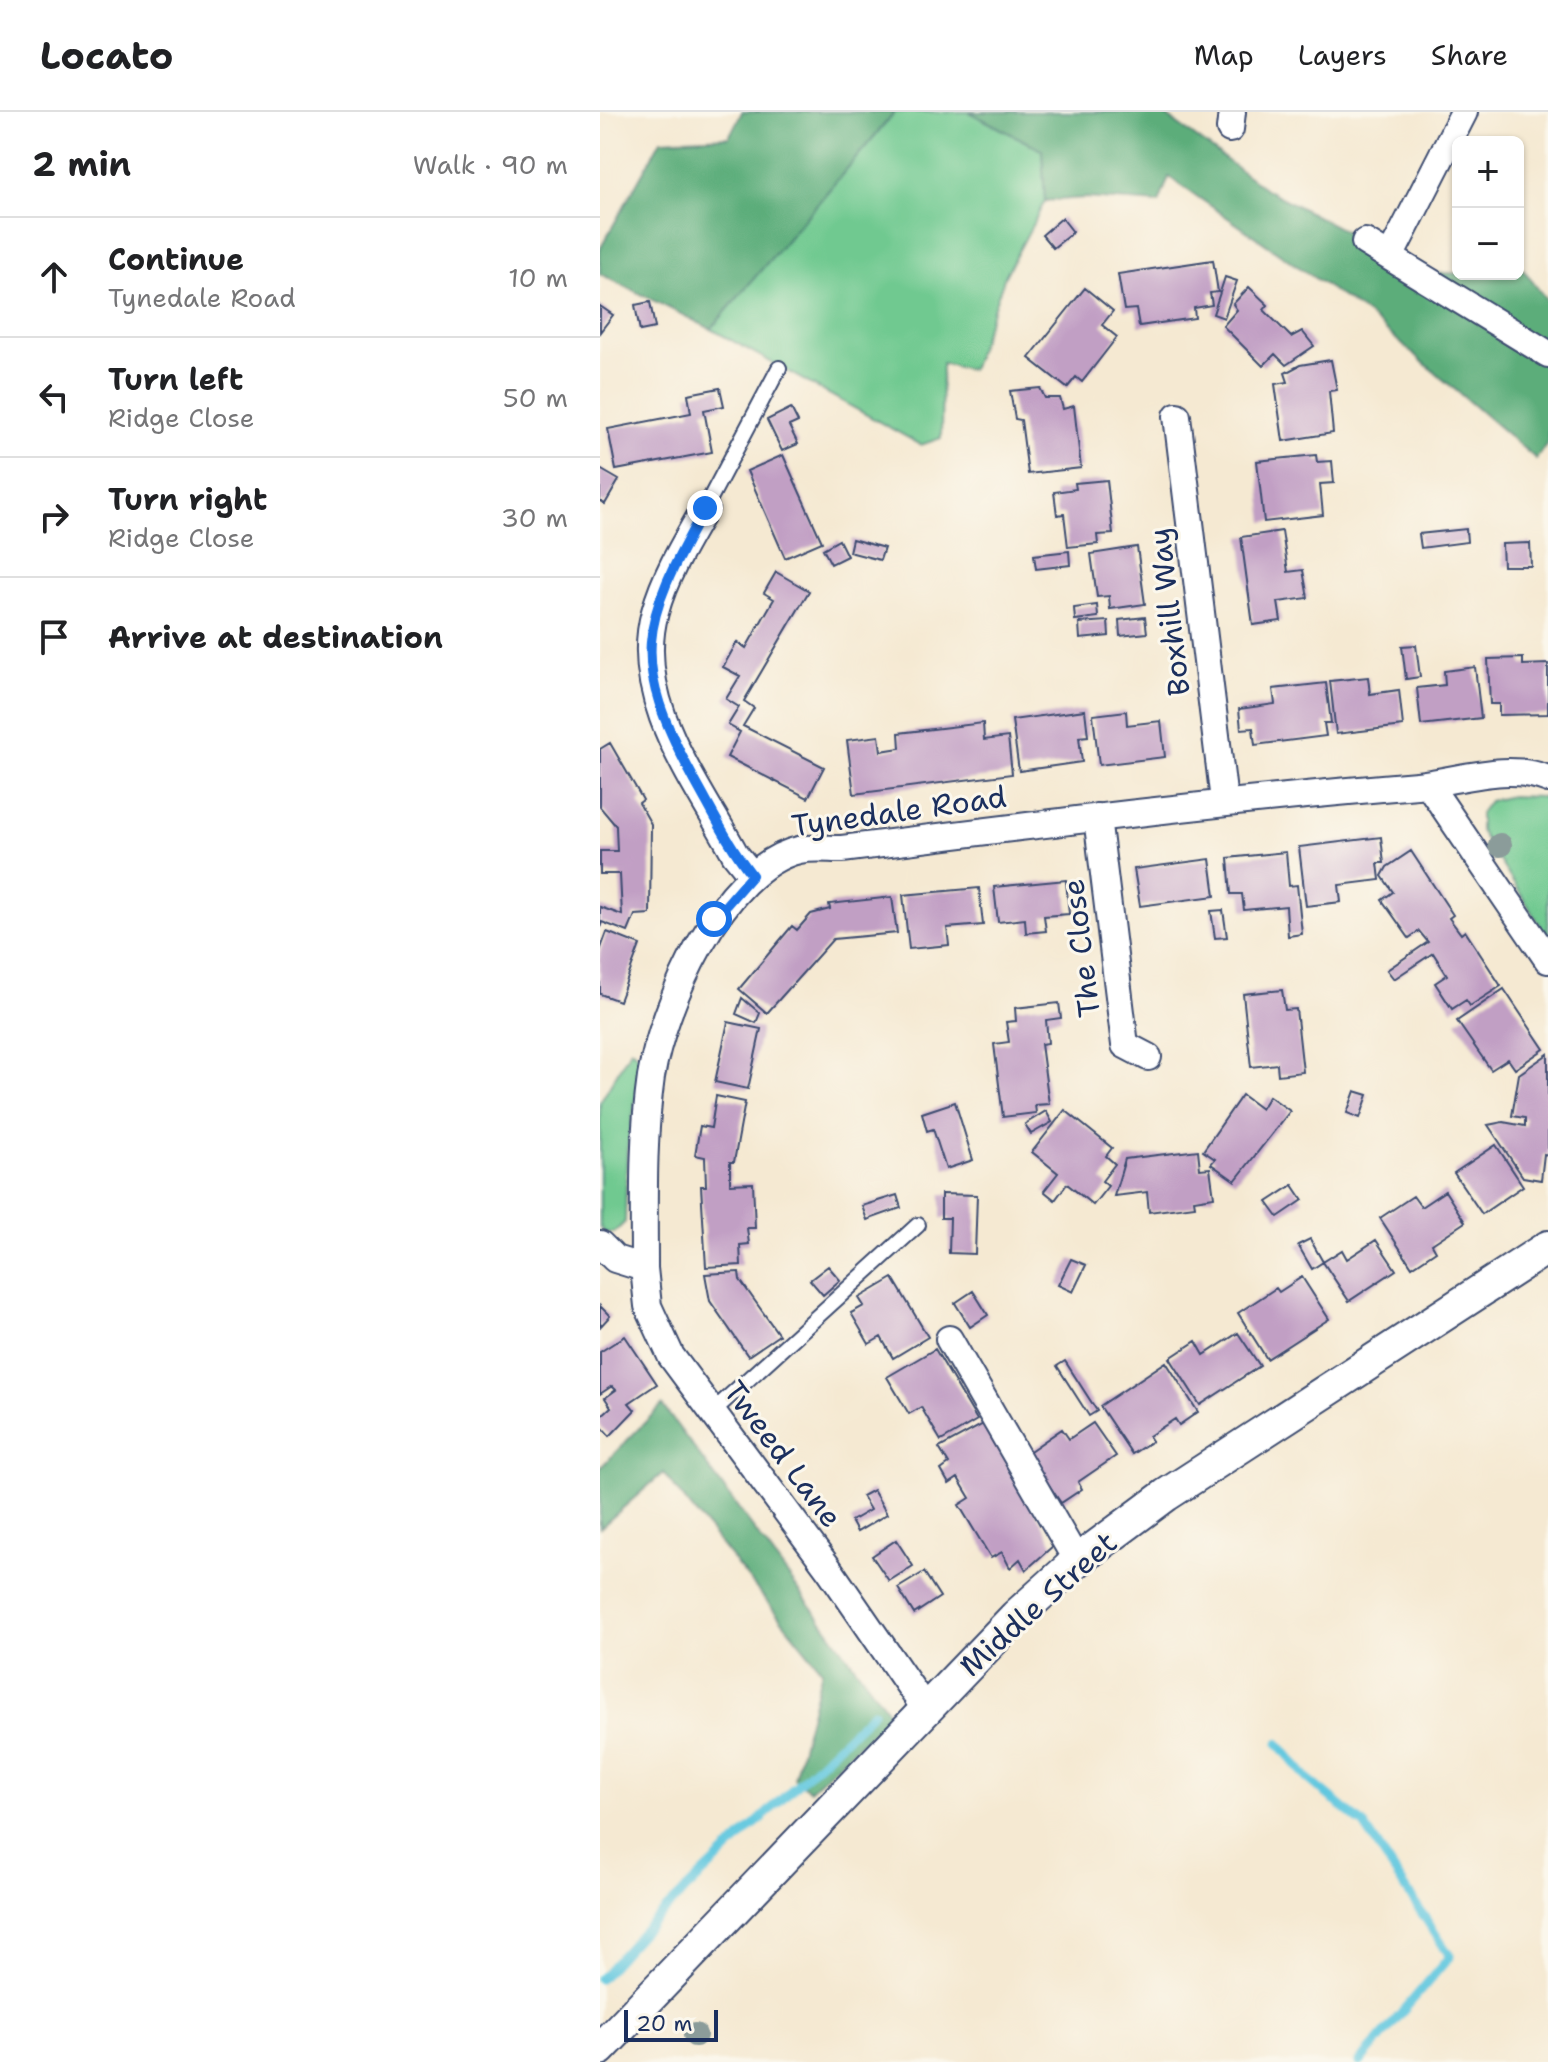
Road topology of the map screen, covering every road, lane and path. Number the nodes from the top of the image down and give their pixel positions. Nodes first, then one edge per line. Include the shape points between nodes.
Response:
1 (1464, 112) edge
2 (1365, 242) dead end
3 (1391, 255) junction
4 (1548, 354) edge
5 (779, 368) dead end
6 (1177, 416) dead end
7 (705, 508) joint
8 (1548, 779) edge
9 (1428, 784) junction
10 (1224, 801) junction
11 (1097, 817) junction
12 (752, 875) junction
13 (1548, 960) edge
14 (1148, 1057) dead end
15 (918, 1225) dead end
16 (600, 1244) edge
17 (1548, 1247) edge
18 (644, 1268) junction
19 (949, 1339) dead end
20 (711, 1413) junction
21 (1077, 1561) junction
22 (926, 1710) junction
23 (600, 2049) edge

1 - 3 street
2 - 3 street
3 - 4 street
5 - 7 lane
6 - 10 street, Boxhill Way
7 - 12 street via 654,613 649,657 665,723 735,854
8 - 9 street, Tynedale Road via 1530,771
9 - 10 street, Tynedale Road
9 - 13 street
10 - 11 street, Tynedale Road
11 - 12 street, Tynedale Road via 798,850
11 - 14 street, The Close via 1125,1045
12 - 18 street, Tynedale Road via 714,919 681,982 651,1076
15 - 20 lane
16 - 18 street via 615,1259
17 - 21 street, Middle Street via 1166,1495
18 - 20 street, Tweed Lane via 648,1306 671,1356
19 - 21 street
20 - 22 street, Tweed Lane via 829,1569
21 - 22 street, Middle Street
22 - 23 street, Middle Street

